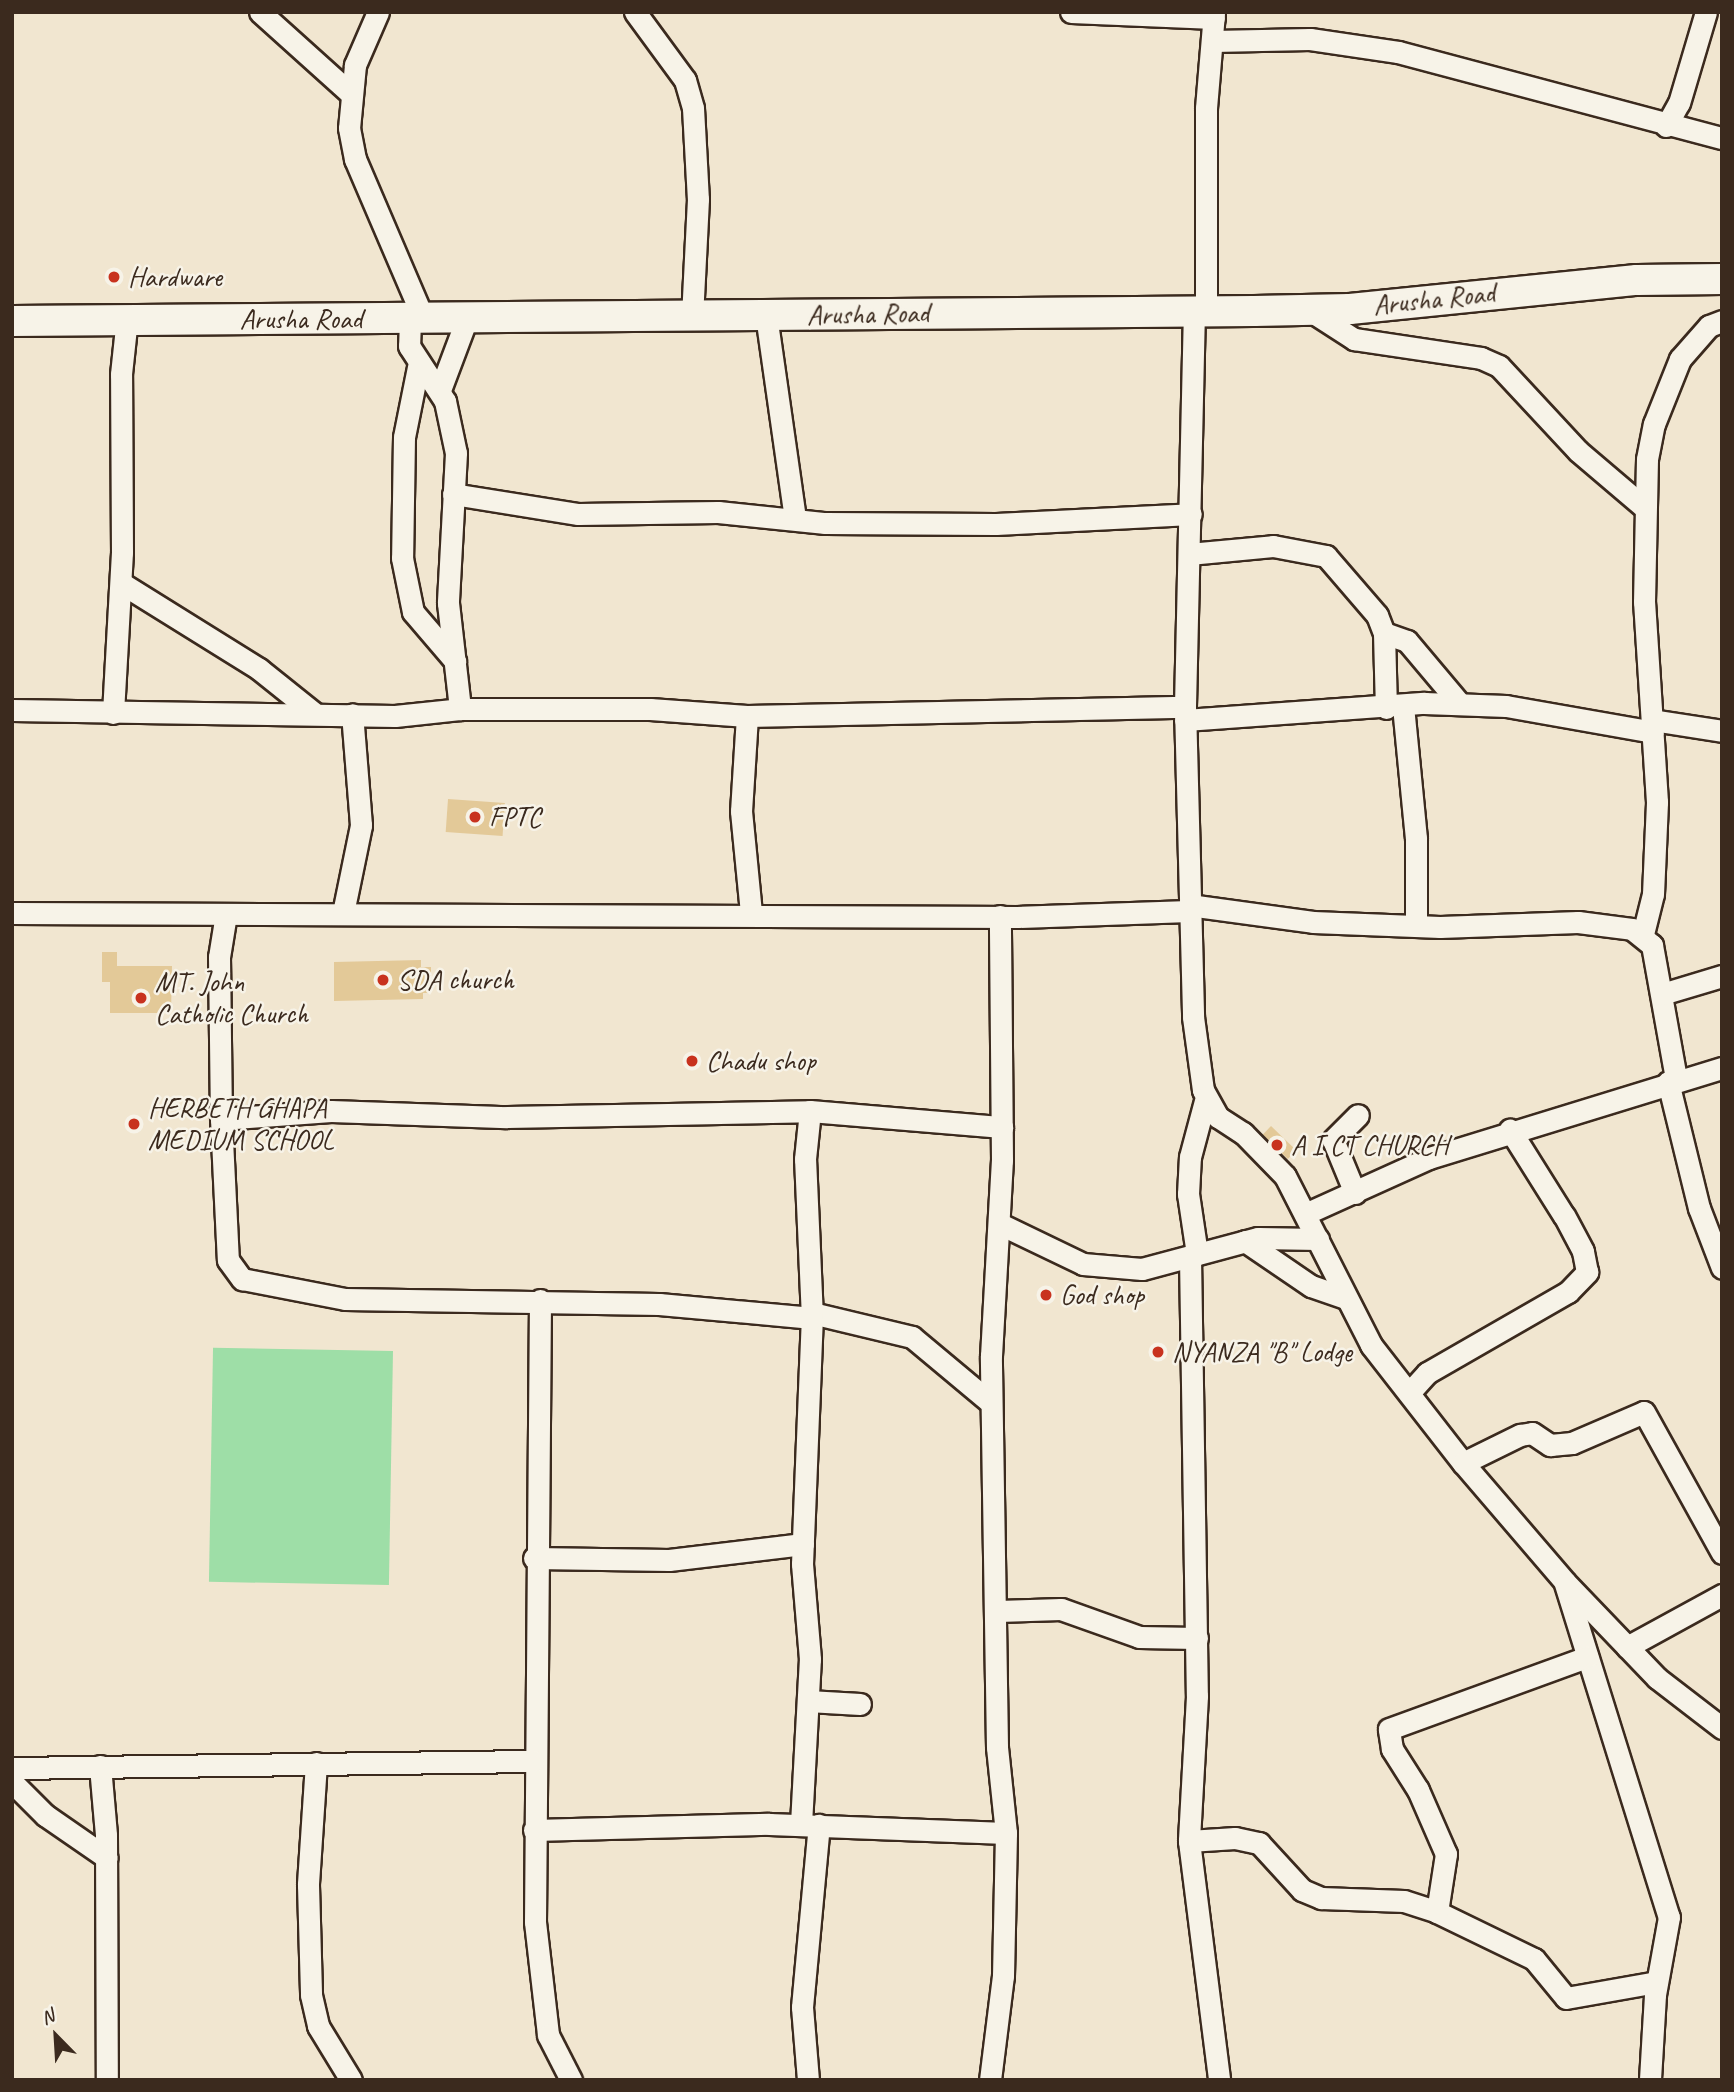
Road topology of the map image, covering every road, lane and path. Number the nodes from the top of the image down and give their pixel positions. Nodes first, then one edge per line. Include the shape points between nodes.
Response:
1 (260, 12) edge
2 (378, 12) edge
3 (635, 12) edge
4 (1071, 12) edge
5 (1706, 12) edge
6 (1214, 15) edge
7 (1213, 41) junction
8 (349, 92) junction
9 (1666, 126) junction
10 (1722, 138) edge
11 (1722, 279) edge
12 (1200, 309) junction
13 (1307, 309) junction
14 (766, 315) junction
15 (692, 317) junction
16 (127, 318) junction
17 (417, 320) junction
18 (12, 321) edge
19 (466, 321) junction
20 (1722, 321) edge
21 (418, 367) junction
22 (440, 390) junction
23 (453, 494) junction
24 (1644, 508) junction
25 (1191, 514) junction
26 (795, 518) junction
27 (1189, 554) junction
28 (121, 583) junction
29 (1384, 633) junction
30 (455, 661) junction
31 (1460, 704) junction
32 (1395, 707) junction
33 (460, 709) junction
34 (12, 710) edge
35 (113, 713) junction
36 (314, 713) junction
37 (1185, 713) junction
38 (352, 714) junction
39 (747, 716) junction
40 (1653, 726) junction
41 (1722, 731) edge
42 (1189, 908) junction
43 (12, 913) edge
44 (343, 913) junction
45 (226, 914) junction
46 (751, 914) junction
47 (1000, 916) junction
48 (1416, 925) junction
49 (1643, 934) junction
50 (1722, 976) edge
51 (1662, 994) junction
52 (1722, 1068) edge
53 (1672, 1081) junction
54 (1206, 1097) junction
55 (810, 1111) junction
56 (1358, 1115) dead end
57 (221, 1119) junction
58 (1002, 1127) junction
59 (1510, 1130) junction
60 (1355, 1193) junction
61 (1305, 1214) junction
62 (1000, 1224) junction
63 (1318, 1239) junction
64 (1244, 1241) junction
65 (1194, 1255) junction
66 (1722, 1268) edge
67 (1345, 1298) junction
68 (540, 1300) junction
69 (812, 1316) junction
70 (1409, 1393) junction
71 (991, 1404) junction
72 (1463, 1462) junction
73 (803, 1544) junction
74 (1722, 1553) edge
75 (534, 1558) junction
76 (1565, 1582) junction
77 (1722, 1595) edge
78 (998, 1611) junction
79 (1197, 1638) junction
80 (1627, 1647) junction
81 (1587, 1657) junction
82 (808, 1702) junction
83 (860, 1704) dead end
84 (1722, 1728) edge
85 (533, 1761) junction
86 (316, 1763) junction
87 (100, 1766) junction
88 (12, 1768) edge
89 (12, 1782) edge
90 (810, 1825) junction
91 (534, 1830) junction
92 (1006, 1833) junction
93 (1189, 1841) junction
94 (107, 1858) junction
95 (1437, 1912) junction
96 (1657, 1982) junction
97 (1219, 2070) edge
98 (107, 2080) edge
99 (351, 2080) edge
100 (571, 2080) edge
101 (808, 2080) edge
102 (990, 2080) edge
103 (1207, 2080) edge
104 (1650, 2080) edge

1 - 8 street
2 - 8 street
3 - 15 street via 680,72 693,108 698,199
4 - 6 street
5 - 9 street via 1679,103
6 - 7 street
7 - 9 street via 1310,39 1398,52
7 - 12 street via 1206,108
8 - 17 street via 355,159
9 - 10 street
11 - 13 main road, Arusha Road via 1637,281
12 - 13 main road, Arusha Road
12 - 14 main road, Arusha Road
12 - 25 street
13 - 24 street via 1354,339 1481,358 1499,366 1578,452
14 - 15 main road, Arusha Road
14 - 26 street
15 - 19 main road, Arusha Road
16 - 17 main road, Arusha Road
16 - 18 main road, Arusha Road
16 - 28 street via 120,401
17 - 19 main road, Arusha Road
17 - 21 street via 410,346
19 - 22 street
20 - 24 street via 1709,326 1680,359 1654,424
21 - 22 street
21 - 30 street via 404,437 402,558 413,612
22 - 23 street via 456,453
23 - 26 street via 578,514 718,512
23 - 30 street via 448,549
24 - 40 street via 1645,646
25 - 26 street via 996,524
25 - 27 street
27 - 29 street via 1273,546 1325,556 1377,615
27 - 37 street
28 - 35 street
28 - 36 street via 259,669
29 - 31 street via 1407,641
29 - 32 street
30 - 33 street
31 - 32 street
31 - 40 street
32 - 37 street
32 - 48 street via 1416,838
33 - 38 street
33 - 39 street via 650,709
34 - 35 street
35 - 36 street
36 - 38 street
37 - 39 street
37 - 42 street
38 - 44 street via 362,814
39 - 46 street via 741,811
40 - 41 street
40 - 49 street via 1656,862
42 - 47 street
42 - 48 street via 1313,922
42 - 54 street via 1193,1017
43 - 45 street
44 - 45 street
44 - 46 street
45 - 57 street via 218,969
46 - 47 street
47 - 58 street
48 - 49 street via 1578,922
49 - 51 street via 1652,945
50 - 51 street
51 - 53 street
52 - 53 street
53 - 59 street
53 - 66 street via 1699,1208
54 - 61 street via 1218,1117 1243,1133 1285,1176
54 - 65 street via 1190,1157 1188,1194
55 - 57 street via 507,1117 331,1111
55 - 58 street
55 - 69 street via 805,1158
56 - 60 street via 1333,1140
57 - 68 street via 228,1260 242,1279 345,1299
58 - 62 street
59 - 60 street via 1429,1158
59 - 70 street via 1583,1251 1587,1272 1569,1292 1427,1373
60 - 61 street
61 - 63 street
62 - 65 street via 1083,1264 1159,1268
62 - 71 street
63 - 64 street
63 - 67 street
64 - 65 street
64 - 67 street via 1311,1286
65 - 79 street
67 - 70 street
68 - 69 street
68 - 75 street
69 - 71 street via 912,1337
69 - 73 street
70 - 72 street
71 - 78 street
72 - 74 street via 1532,1433 1550,1445 1572,1443 1644,1412
72 - 76 street
73 - 75 street via 669,1560
73 - 82 street
75 - 85 street
76 - 80 street
76 - 81 street
77 - 80 street
78 - 79 street via 1061,1609 1139,1637
78 - 92 street via 998,1747
79 - 93 street
80 - 84 street via 1691,1709
81 - 95 street via 1389,1728 1392,1749 1418,1790 1446,1854
81 - 96 street via 1663,1891 1668,1917
82 - 83 street
82 - 90 street
85 - 86 street
85 - 91 street
86 - 87 street
86 - 99 street via 308,1885 311,1995 318,2026
87 - 88 street
87 - 94 street
89 - 94 street via 45,1815
90 - 91 street
90 - 92 street via 921,1834
90 - 101 street via 802,2007
91 - 100 street via 542,2001 548,2035
92 - 102 street via 1003,1976
93 - 95 street via 1235,1838 1259,1843 1303,1891 1321,1898 1404,1901
93 - 97 street
94 - 98 street
95 - 96 street via 1534,1959 1566,1998
96 - 104 street
97 - 103 street

